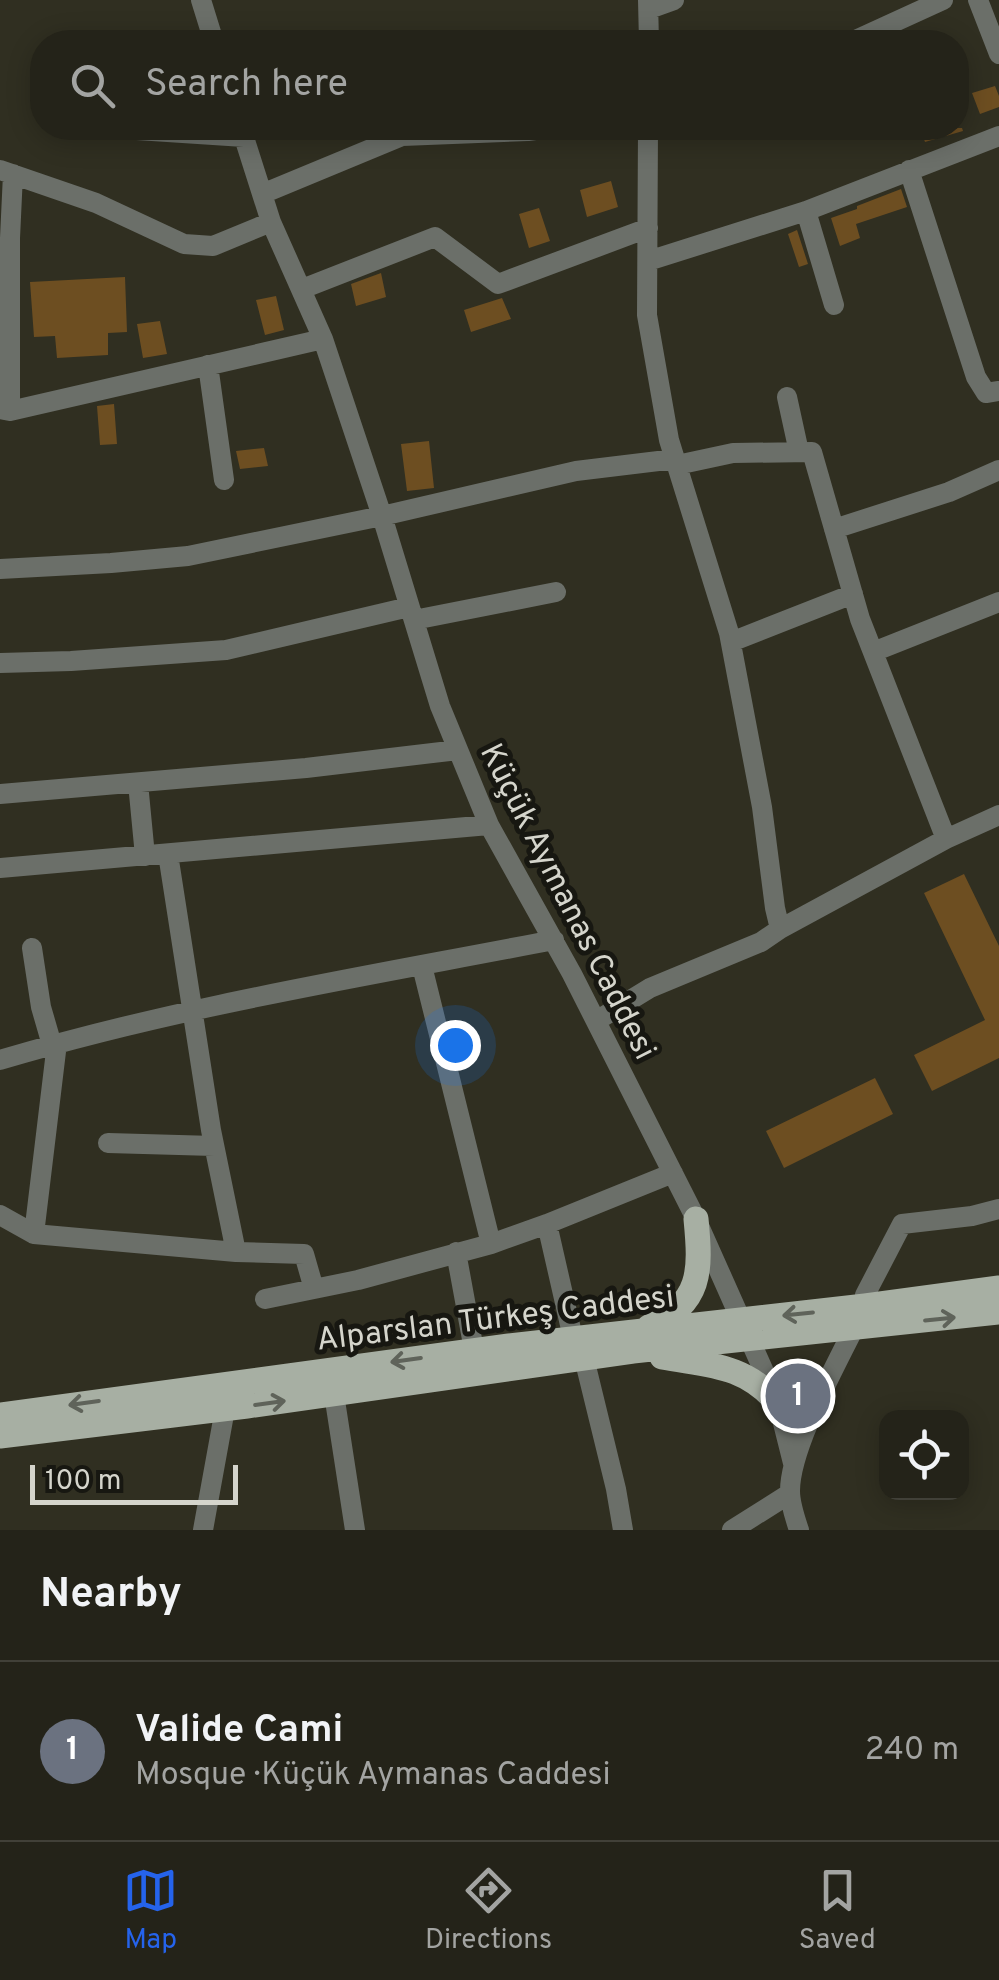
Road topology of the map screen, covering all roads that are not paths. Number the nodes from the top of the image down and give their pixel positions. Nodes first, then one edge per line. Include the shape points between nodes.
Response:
1 (201, 0) edge
2 (674, 0) edge
3 (943, 0) edge
4 (978, 0) edge
5 (649, 5) edge
6 (210, 30) edge
7 (877, 30) edge
8 (999, 54) edge
9 (999, 136) edge
10 (245, 140) edge
11 (392, 140) edge
12 (648, 140) edge
13 (909, 170) junction
14 (7, 172) edge
15 (262, 194) junction
16 (806, 211) junction
17 (271, 222) junction
18 (648, 228) junction
19 (648, 261) junction
20 (302, 289) junction
21 (834, 305) dead end
22 (323, 339) junction
23 (208, 365) junction
24 (999, 390) edge
25 (787, 397) dead end
26 (5, 410) edge
27 (799, 452) junction
28 (676, 462) junction
29 (999, 470) edge
30 (224, 480) dead end
31 (382, 516) junction
32 (834, 529) junction
33 (0, 569) edge
34 (556, 592) dead end
35 (853, 594) junction
36 (999, 602) edge
37 (412, 613) junction
38 (731, 642) junction
39 (873, 652) junction
40 (0, 663) edge
41 (458, 750) junction
42 (138, 783) junction
43 (0, 794) edge
44 (999, 815) edge
45 (490, 825) junction
46 (946, 839) junction
47 (168, 854) junction
48 (145, 856) junction
49 (0, 868) edge
50 (780, 929) junction
51 (554, 940) junction
52 (32, 948) dead end
53 (422, 966) junction
54 (191, 1009) junction
55 (596, 1021) junction
56 (54, 1044) junction
57 (0, 1060) edge
58 (108, 1144) dead end
59 (214, 1146) junction
60 (674, 1173) junction
61 (999, 1209) edge
62 (0, 1215) edge
63 (696, 1219) junction
64 (547, 1224) junction
65 (34, 1234) junction
66 (492, 1244) junction
67 (236, 1252) junction
68 (456, 1252) junction
69 (999, 1288) edge
70 (314, 1289) junction
71 (265, 1299) dead end
72 (999, 1312) edge
73 (860, 1317) junction
74 (745, 1330) junction
75 (637, 1341) junction
76 (579, 1348) junction
77 (474, 1350) junction
78 (334, 1394) junction
79 (778, 1403) junction
80 (225, 1409) junction
81 (0, 1414) edge
82 (0, 1436) edge
83 (793, 1464) junction
84 (789, 1494) junction
85 (203, 1530) edge
86 (355, 1530) edge
87 (622, 1530) edge
88 (732, 1530) edge
89 (799, 1530) edge

1 - 6 street
2 - 5 street
3 - 7 street
4 - 8 street
9 - 13 street
10 - 15 street, Küçük Aymanas Caddesi
11 - 15 street
12 - 18 street
13 - 16 street
13 - 24 street via 976,378 986,393
14 - 17 street via 184,244 213,246
14 - 26 street
15 - 17 street, Küçük Aymanas Caddesi
16 - 19 street
16 - 21 street
17 - 20 street, Küçük Aymanas Caddesi
18 - 19 street
18 - 20 street via 498,284 435,237
19 - 28 street via 647,314
20 - 22 street, Küçük Aymanas Caddesi
22 - 23 street
22 - 31 street, Küçük Aymanas Caddesi
23 - 26 street
23 - 30 street
25 - 27 street
27 - 28 street
27 - 32 street via 812,452
28 - 31 street via 576,471
28 - 38 street
29 - 32 street
31 - 33 street via 188,556
31 - 37 street, Küçük Aymanas Caddesi
32 - 35 street
34 - 37 street
35 - 38 street
35 - 39 street
36 - 39 street
37 - 40 street via 226,650
37 - 41 street, Küçük Aymanas Caddesi
38 - 50 street
39 - 46 street
41 - 42 street
41 - 45 street, Küçük Aymanas Caddesi
42 - 43 street
42 - 48 street
44 - 46 street
45 - 47 street
45 - 51 street, Küçük Aymanas Caddesi
46 - 50 street
47 - 48 street
47 - 54 street
48 - 49 street
50 - 55 street via 650,988
51 - 53 street
51 - 55 street, Küçük Aymanas Caddesi
52 - 56 street
53 - 54 street
53 - 66 street
54 - 56 street
54 - 59 street
55 - 60 street, Küçük Aymanas Caddesi
56 - 57 street
56 - 65 street
58 - 59 street
59 - 67 street
60 - 63 street, Küçük Aymanas Caddesi
60 - 64 street
61 - 73 street via 902,1224
62 - 65 street
63 - 74 street, Küçük Aymanas Caddesi
63 - 75 main road via 698,1257 686,1302
64 - 66 street
64 - 76 street
65 - 67 street
66 - 68 street
67 - 70 street via 304,1254
68 - 70 street
68 - 77 street
69 - 73 main road, Alparslan Türkeş Caddesi
70 - 71 street
73 -> 72 main road, Alparslan Türkeş Caddesi
73 - 74 main road, Alparslan Türkeş Caddesi
73 - 83 street
74 - 75 main road, Alparslan Türkeş Caddesi
74 - 79 street, Küçük Aymanas Caddesi
75 - 76 main road, Alparslan Türkeş Caddesi
75 - 79 main road via 738,1371
76 - 77 main road, Alparslan Türkeş Caddesi
76 - 78 main road, Alparslan Türkeş Caddesi
76 - 87 street
77 -> 81 main road, Alparslan Türkeş Caddesi
80 -> 78 main road, Alparslan Türkeş Caddesi
78 - 86 street
79 - 83 street, Küçük Aymanas Caddesi
80 - 82 main road, Alparslan Türkeş Caddesi
80 - 85 street
83 - 84 street
84 - 88 street
84 - 89 street

